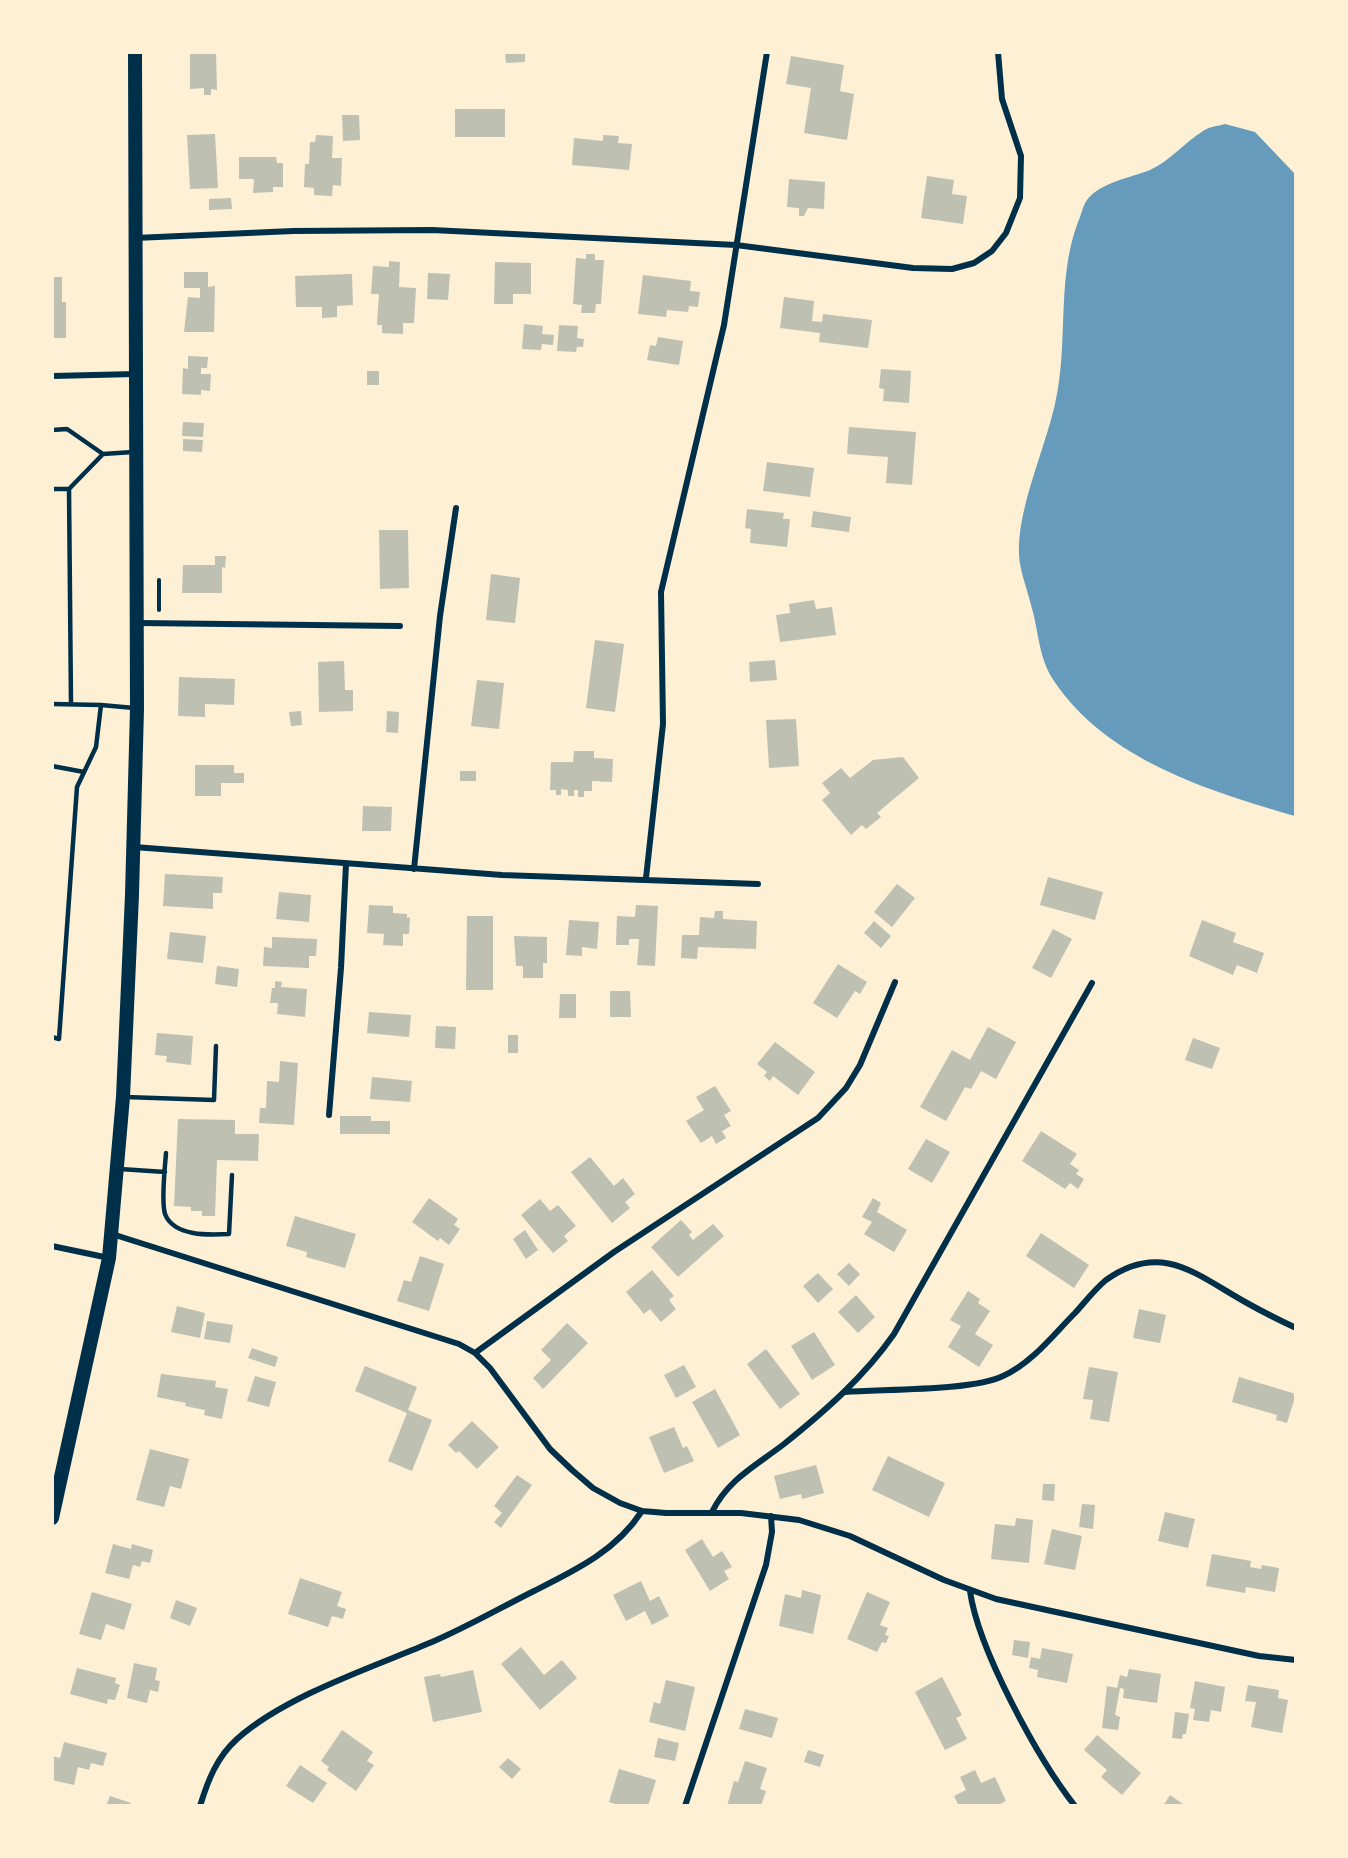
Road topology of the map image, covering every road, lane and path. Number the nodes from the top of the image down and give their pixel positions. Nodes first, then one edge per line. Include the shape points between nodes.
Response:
1 (135, 52) edge
2 (767, 52) edge
3 (998, 52) edge
4 (135, 238) junction
5 (736, 245) junction
6 (136, 374) junction
7 (52, 376) edge
8 (52, 430) edge
9 (137, 452) junction
10 (103, 454) junction
11 (52, 489) edge
12 (69, 489) junction
13 (456, 508) dead end
14 (159, 580) dead end
15 (159, 613) dead end
16 (138, 623) junction
17 (400, 626) dead end
18 (52, 704) edge
19 (71, 704) junction
20 (101, 705) junction
21 (137, 709) junction
22 (52, 766) edge
23 (84, 772) junction
24 (134, 847) junction
25 (346, 864) junction
26 (414, 869) junction
27 (646, 879) junction
28 (758, 884) dead end
29 (895, 982) dead end
30 (1092, 983) dead end
31 (52, 1037) edge
32 (216, 1046) dead end
33 (123, 1097) junction
34 (329, 1115) dead end
35 (166, 1153) dead end
36 (117, 1169) junction
37 (165, 1172) junction
38 (232, 1175) dead end
39 (112, 1234) junction
40 (52, 1246) edge
41 (109, 1258) junction
42 (1296, 1328) edge
43 (475, 1353) junction
44 (845, 1392) junction
45 (642, 1511) junction
46 (712, 1512) junction
47 (771, 1516) junction
48 (52, 1518) edge
49 (970, 1591) junction
50 (1296, 1660) edge
51 (200, 1806) edge
52 (685, 1806) edge
53 (1075, 1806) edge

1 - 4 main road
2 - 5 street
3 - 5 street via 1002,99 1023,170 1017,210 992,250 974,263 933,270
4 - 5 street via 304,230 432,230
4 - 6 main road
5 - 27 street via 720,345 661,592 663,724
6 - 7 street
6 - 9 main road
8 - 10 lane via 67,429
9 - 10 lane
9 - 16 main road
10 - 12 lane
11 - 12 lane
12 - 19 lane
13 - 26 street via 440,616
14 - 15 path
16 - 17 street
16 - 21 main road
18 - 19 lane
19 - 20 lane
20 - 21 lane
20 - 23 lane via 96,747
21 - 24 main road
22 - 23 lane
23 - 31 lane via 77,787 59,1039
24 - 25 street
24 - 33 main road
25 - 26 street
25 - 34 street
26 - 27 street
27 - 28 street
29 - 43 street via 860,1065 846,1088 818,1118 614,1252
30 - 44 street via 894,1334
32 - 33 lane via 214,1100
33 - 36 main road
35 - 37 lane
36 - 37 lane
36 - 39 main road
37 - 38 lane via 165,1214 173,1224 192,1233 211,1235 229,1234
39 - 41 main road
39 - 43 street via 444,1338
40 - 41 street
41 - 48 main road
42 - 44 street via 1199,1273 1158,1262 1120,1271 1104,1282 1040,1349 1003,1377 964,1385
43 - 45 street via 550,1449 572,1470 593,1488
44 - 46 street via 740,1475 719,1497
45 - 46 street
45 - 51 street via 632,1527 594,1560 258,1724 222,1755
46 - 47 street
47 - 49 street via 807,1522 850,1536
47 - 52 street via 766,1565
49 - 50 street via 1231,1650
49 - 53 street via 978,1622 1010,1695

